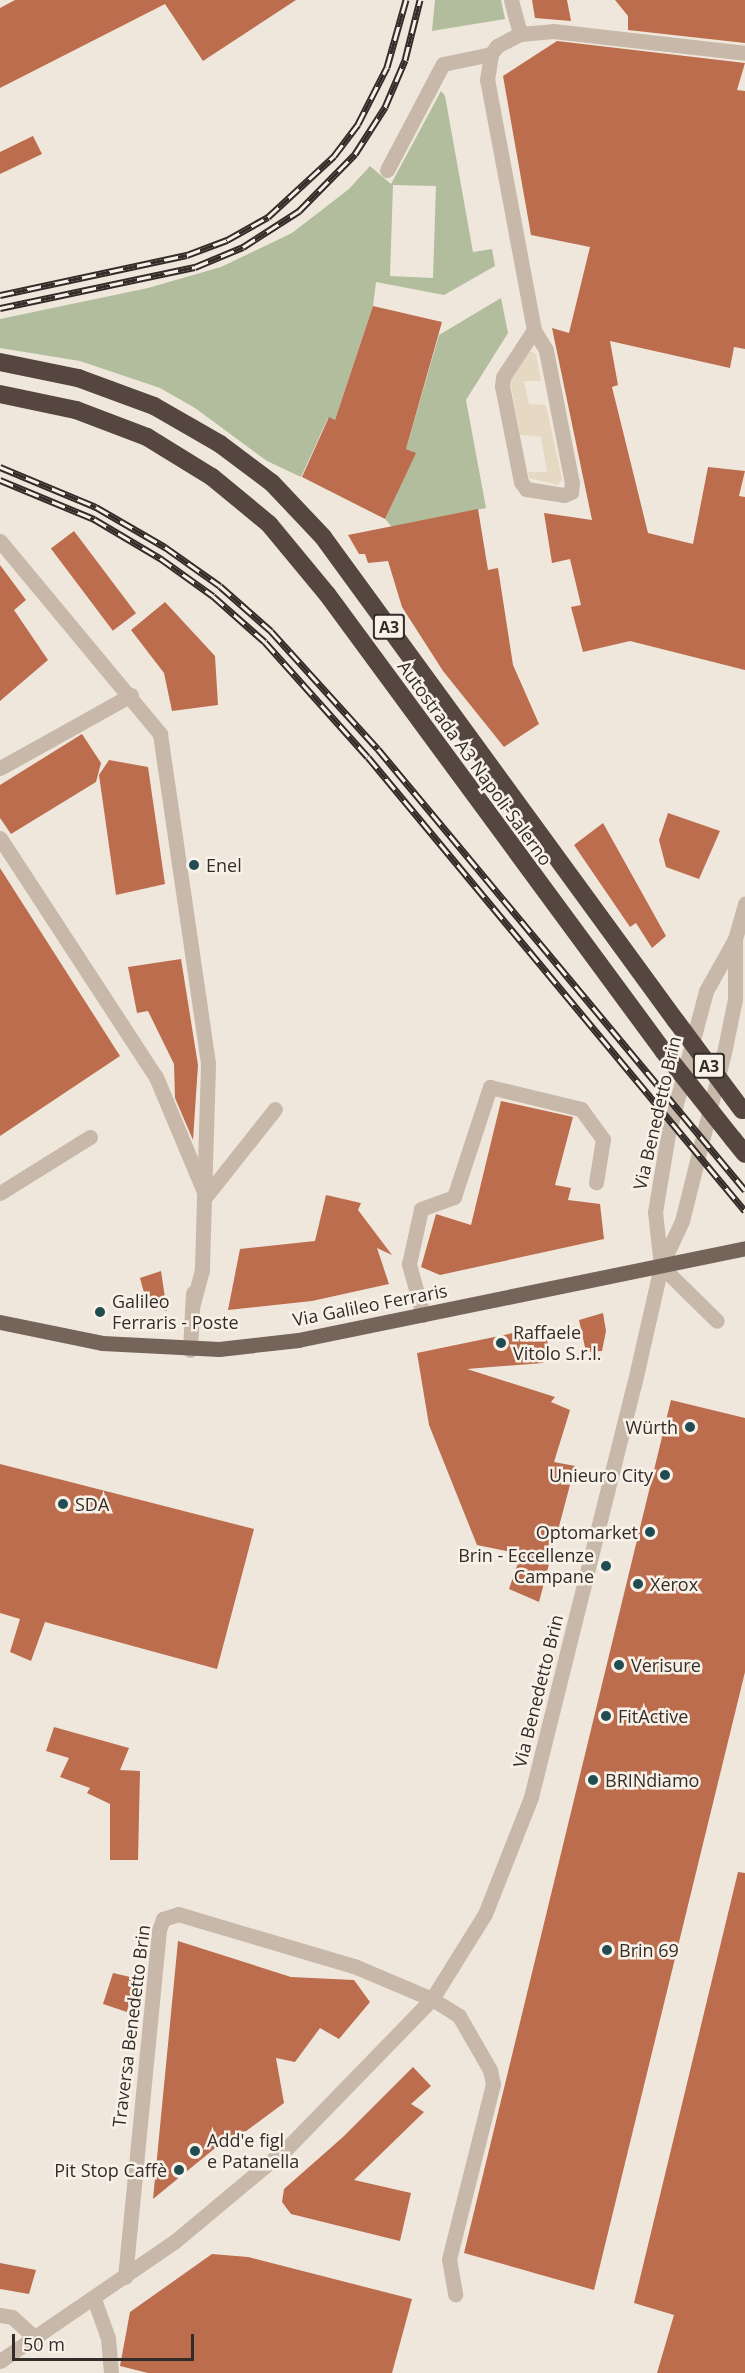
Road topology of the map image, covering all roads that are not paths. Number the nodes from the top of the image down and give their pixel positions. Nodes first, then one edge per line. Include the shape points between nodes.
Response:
1 (511, 0) edge
2 (520, 34) junction
3 (745, 52) edge
4 (491, 54) junction
5 (387, 170) dead end
6 (534, 330) junction
7 (0, 362) edge
8 (0, 394) edge
9 (0, 541) edge
10 (131, 694) junction
11 (0, 768) edge
12 (0, 838) edge
13 (745, 903) edge
14 (735, 939) junction
15 (275, 1109) dead end
16 (744, 1112) edge
17 (90, 1137) dead end
18 (745, 1154) edge
19 (596, 1182) dead end
20 (0, 1193) edge
21 (206, 1196) junction
22 (745, 1248) edge
23 (662, 1266) junction
24 (423, 1315) junction
25 (717, 1321) dead end
26 (0, 1322) edge
27 (190, 1350) junction
28 (432, 1999) junction
29 (124, 2277) junction
30 (455, 2294) dead end
31 (94, 2299) junction
32 (0, 2315) edge
33 (35, 2338) junction
34 (0, 2361) edge
35 (111, 2373) edge

1 - 2 street
2 - 3 street via 553,31
2 - 4 street via 507,39
4 - 5 street via 443,64
4 - 6 street via 487,80
6 - 6 street via 503,377 502,386 520,482 526,489 564,495 572,492 572,483 546,350
7 - 16 highway, Autostrada A3 Napoli-Salerno / A3, bridge via 78,378 154,406 220,444 272,483 329,545
8 - 18 highway, Autostrada A3 Napoli-Salerno / A3, bridge via 76,410 147,437 212,477 269,524 327,594 664,1053
9 - 10 street
10 - 11 street
10 - 21 street via 160,734 168,787 208,1064
12 - 21 street via 156,1077
13 - 14 street
14 - 23 street via 735,999 725,1048 682,1221
14 - 23 street, Via Benedetto Brin via 706,991 668,1134 656,1212
15 - 21 street
17 - 20 street
19 - 24 street via 603,1139 581,1109 490,1087 454,1197 421,1209 409,1263
21 - 27 street via 202,1270 193,1304
22 - 23 main road, Via Galileo Ferraris
23 - 24 main road, Via Galileo Ferraris
23 - 25 street
23 - 28 street, Via Benedetto Brin via 531,1797 485,1914
24 - 27 main road, Via Galileo Ferraris via 298,1340
26 - 27 main road, Via Galileo Ferraris via 102,1344
28 - 29 street, Via Benedetto Brin via 288,2147 234,2194
28 - 29 street, Traversa Benedetto Brin via 321,1956 178,1914 164,1919 159,1930
28 - 30 street via 459,2016 490,2070 496,2097 449,2259
29 - 31 street, Via Benedetto Brin
31 - 33 street, Via Benedetto Brin
31 - 35 street via 108,2338
32 - 33 street via 12,2317
33 - 34 street, Via Benedetto Brin

